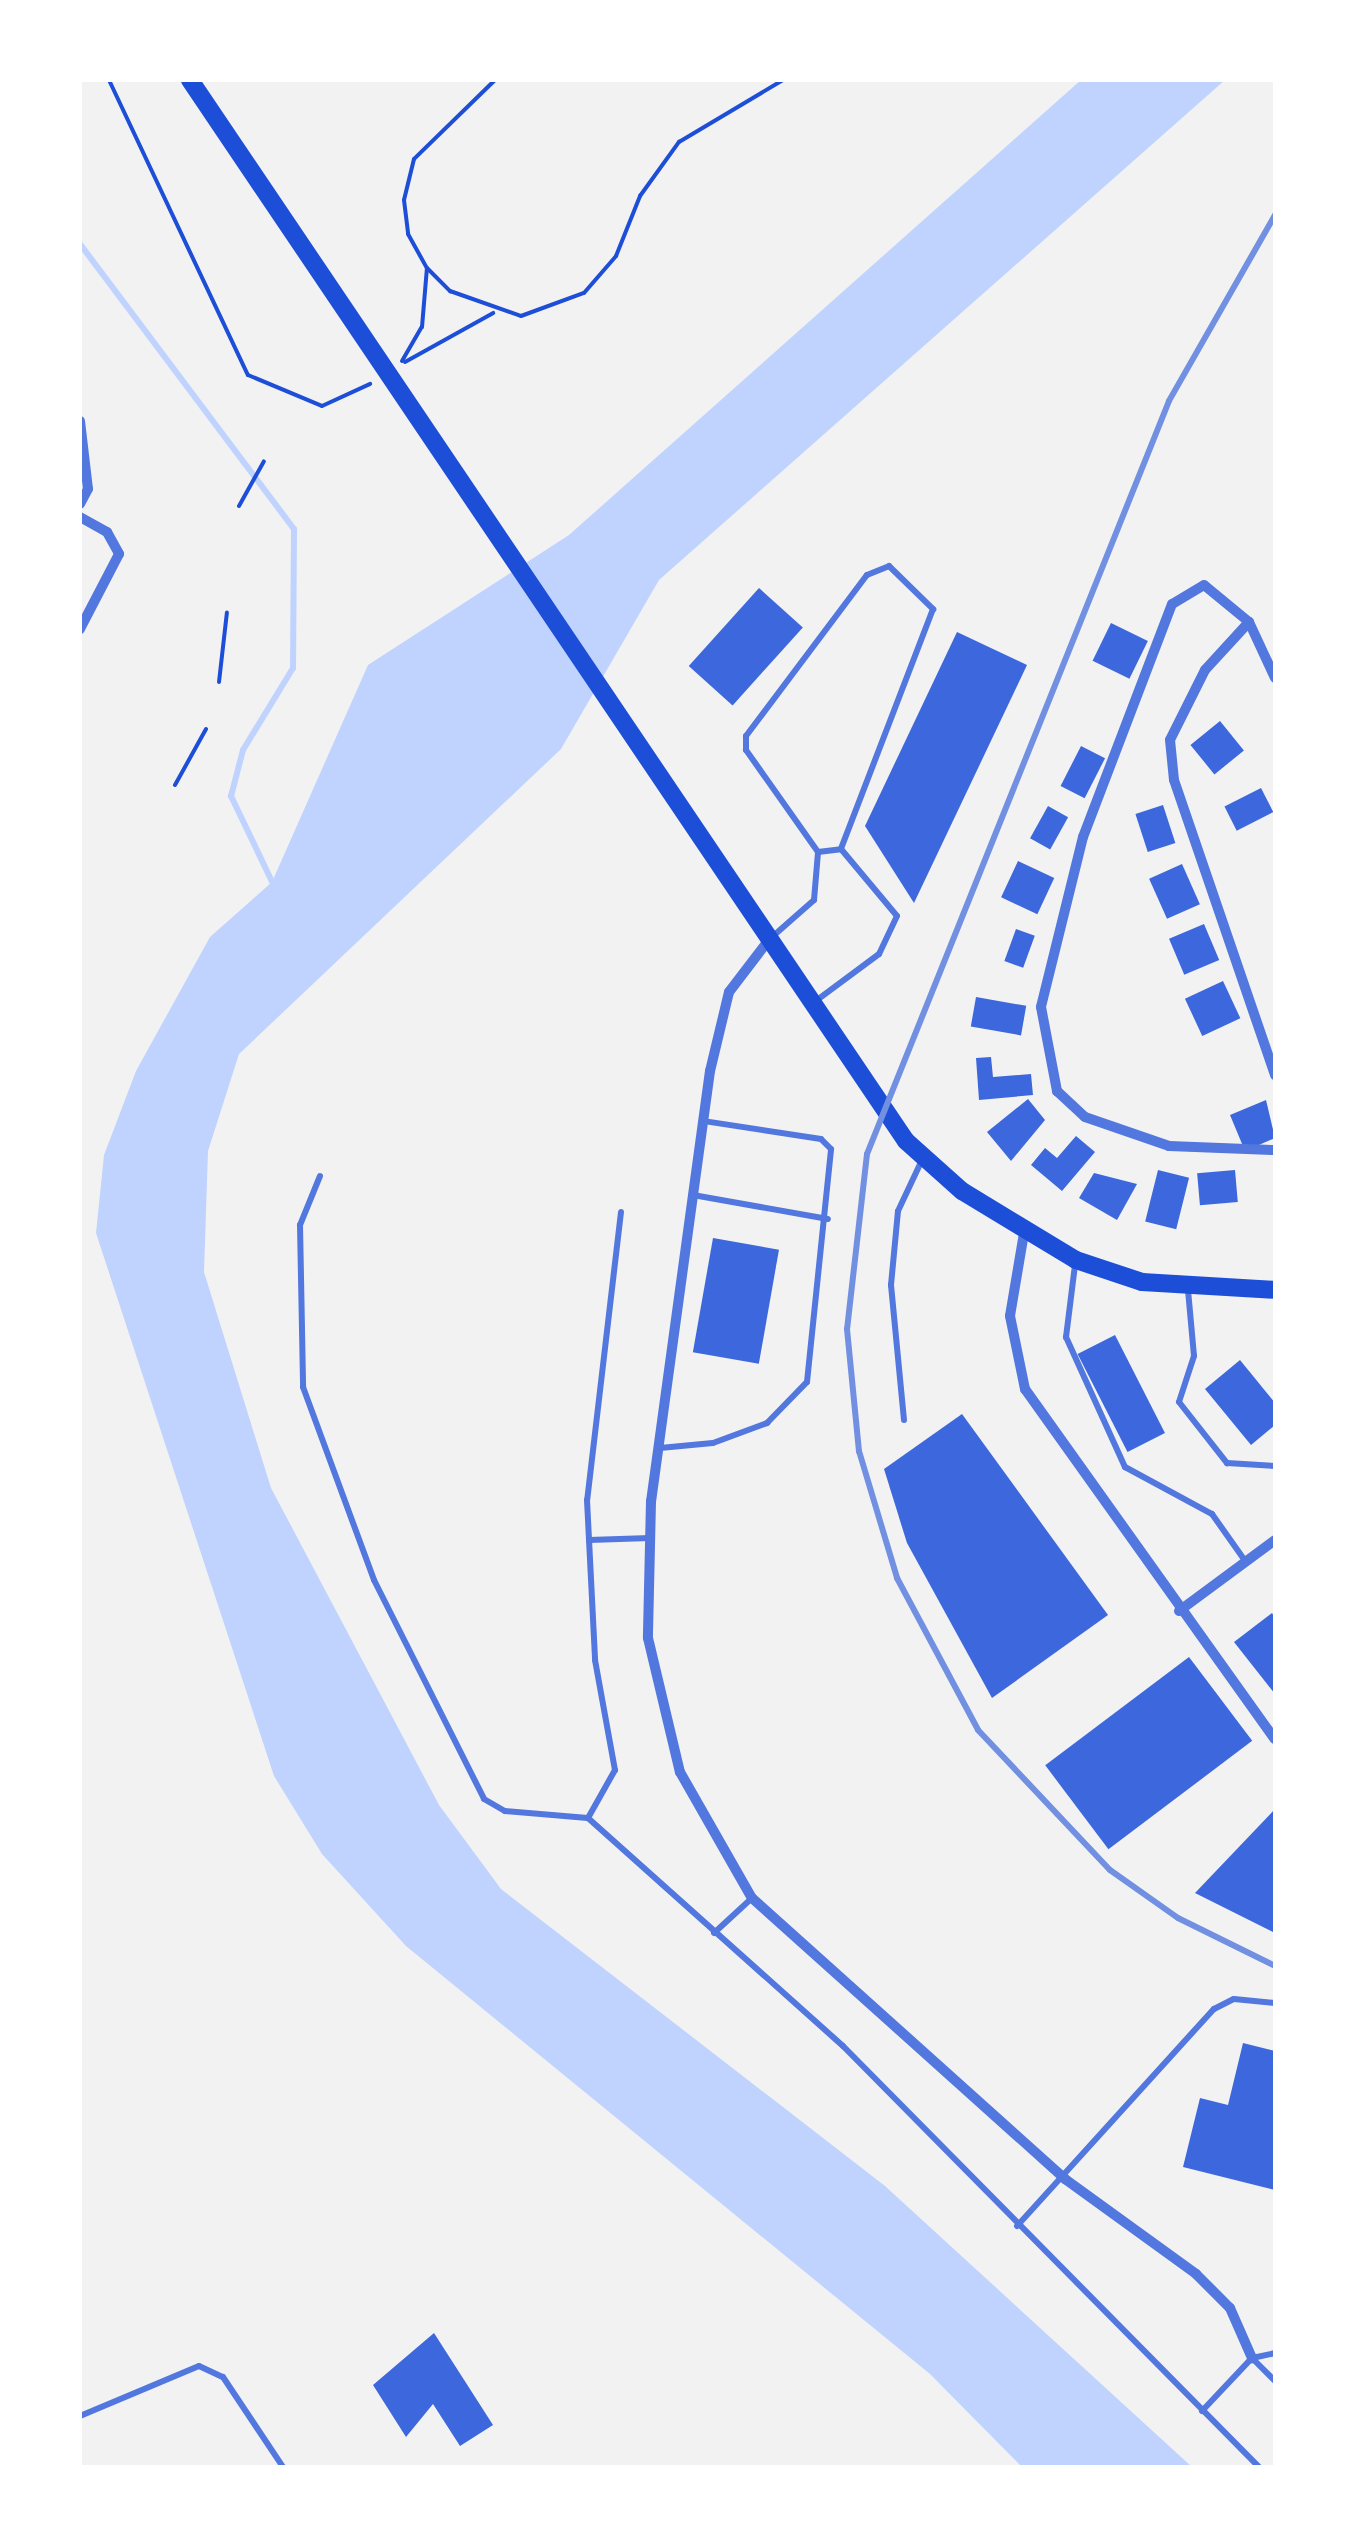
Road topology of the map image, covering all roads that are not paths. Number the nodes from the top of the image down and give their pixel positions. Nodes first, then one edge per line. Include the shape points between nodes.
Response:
1 (190, 80) edge
2 (80, 421) edge
3 (80, 504) edge
4 (80, 518) edge
5 (1249, 622) junction
6 (80, 629) edge
7 (1275, 678) edge
8 (842, 849) junction
9 (818, 852) junction
10 (768, 940) junction
11 (811, 1004) junction
12 (1275, 1075) edge
13 (703, 1121) junction
14 (1275, 1150) edge
15 (923, 1158) junction
16 (320, 1176) dead end
17 (692, 1195) junction
18 (621, 1212) dead end
19 (828, 1219) junction
20 (1024, 1233) junction
21 (1076, 1260) junction
22 (1188, 1288) junction
23 (1275, 1290) edge
24 (904, 1420) dead end
25 (658, 1448) junction
26 (1275, 1466) edge
27 (650, 1538) junction
28 (589, 1540) junction
29 (1275, 1540) edge
30 (1246, 1562) junction
31 (1178, 1611) junction
32 (1275, 1739) edge
33 (588, 1818) junction
34 (752, 1898) junction
35 (714, 1933) junction
36 (1275, 2003) edge
37 (1065, 2178) junction
38 (1017, 2226) junction
39 (1275, 2352) edge
40 (1252, 2358) junction
41 (1275, 2382) edge
42 (1202, 2410) junction
43 (80, 2416) edge
44 (283, 2467) edge
45 (1259, 2467) edge

1 - 10 main road
2 - 3 street via 88,490
4 - 6 street via 108,532 119,554
5 - 7 street
5 - 12 street via 1205,670 1170,740 1174,780
5 - 14 street via 1204,585 1172,604 1083,838 1041,1006 1046,1062 1058,1091 1085,1117 1169,1146
8 - 9 lane
8 - 9 lane via 934,610 889,566 866,575 746,736 746,750
8 - 11 lane via 897,916 879,954
9 - 10 lane via 814,900
10 - 11 main road
10 - 13 street via 729,992
11 - 15 main road
13 - 17 street
13 - 19 lane via 821,1139 834,1166
15 - 20 main road
15 - 24 lane via 898,1211 891,1285
16 - 33 lane via 300,1226 303,1387 374,1580 484,1799 505,1811
17 - 19 lane
17 - 25 street
18 - 28 lane
19 - 25 lane via 808,1382 794,1403 713,1444
20 - 21 main road
20 - 31 street via 1010,1316 1026,1390
21 - 22 main road
21 - 30 lane via 1066,1336 1125,1467 1212,1514
22 - 23 main road
22 - 26 lane via 1194,1356 1180,1402 1227,1463
25 - 27 street
27 - 28 lane
27 - 34 street via 648,1638 680,1772
28 - 33 lane via 594,1660 615,1770
29 - 30 street
30 - 31 street
31 - 32 street
33 - 35 lane
34 - 35 lane
34 - 37 street
35 - 38 lane via 843,2046
36 - 37 lane via 1234,1998 1214,2009
37 - 38 lane
37 - 40 street via 1196,2274 1230,2308
38 - 42 lane
39 - 40 lane
40 - 41 lane
40 - 42 lane
42 - 45 lane
43 - 44 lane via 200,2366 223,2378

